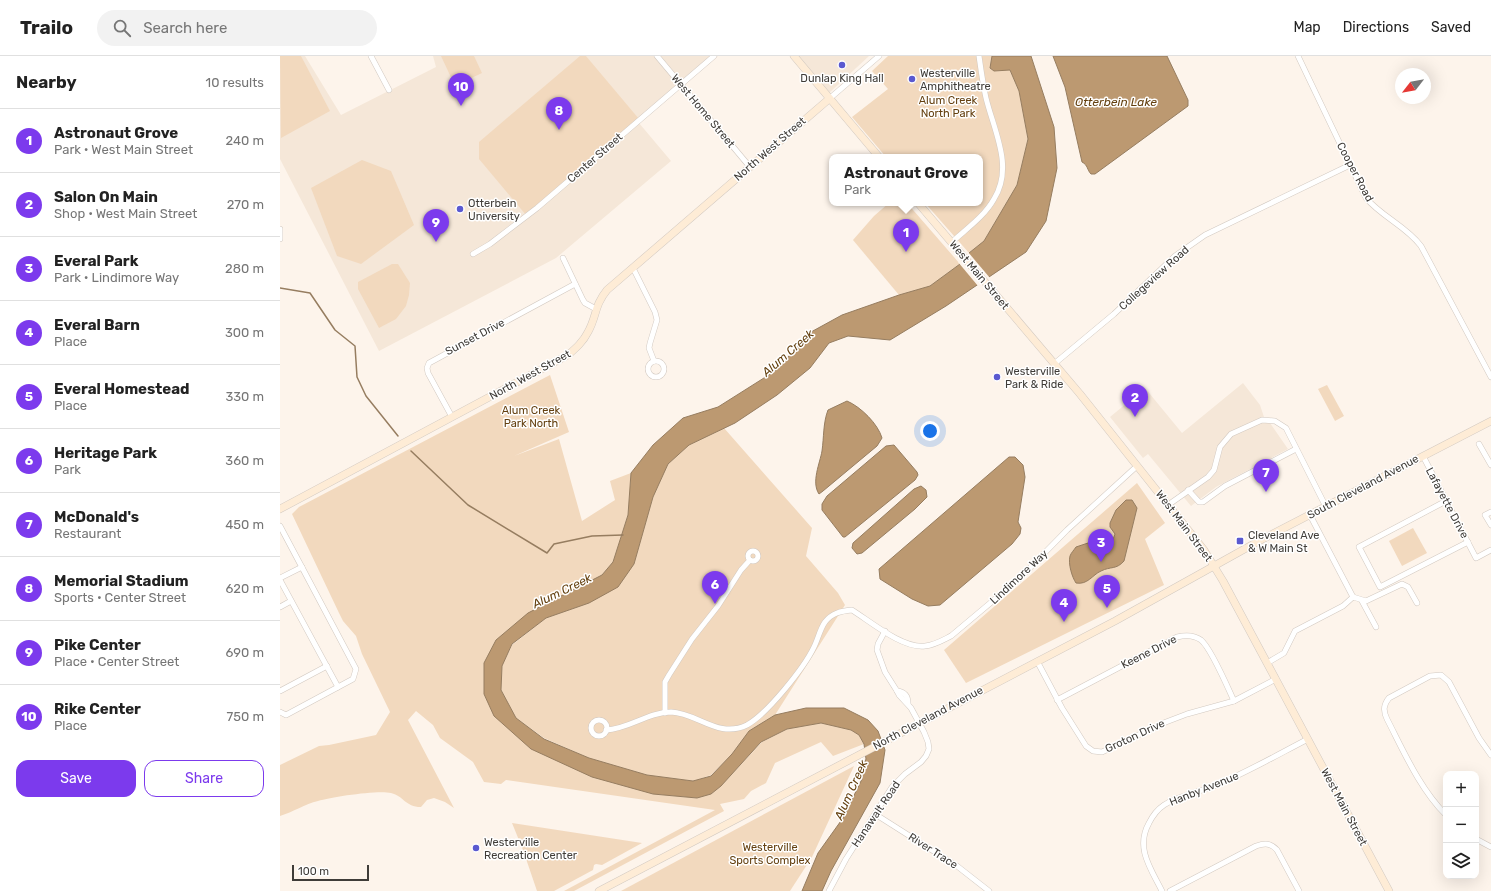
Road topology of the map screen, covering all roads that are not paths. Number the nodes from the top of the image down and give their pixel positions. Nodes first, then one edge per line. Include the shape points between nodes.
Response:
1 (371, 56) edge
2 (657, 56) edge
3 (714, 56) edge
4 (794, 56) edge
5 (879, 56) edge
6 (979, 56) edge
7 (1298, 56) edge
8 (681, 84) junction
9 (389, 90) dead end
10 (829, 99) junction
11 (876, 154) edge
12 (1350, 165) junction
13 (750, 167) junction
14 (921, 206) edge
15 (280, 229) edge
16 (280, 239) edge
17 (952, 243) junction
18 (472, 254) dead end
19 (563, 258) dead end
20 (633, 268) junction
21 (575, 284) junction
22 (596, 309) junction
23 (654, 362) dead end
24 (1054, 364) junction
25 (1491, 377) edge
26 (452, 417) junction
27 (1491, 421) edge
28 (1479, 444) dead end
29 (1296, 449) junction
30 (1423, 456) junction
31 (1491, 465) edge
32 (1137, 466) junction
33 (1188, 490) junction
34 (1446, 501) junction
35 (1168, 505) junction
36 (1326, 507) junction
37 (280, 508) edge
38 (1491, 512) edge
39 (1310, 516) junction
40 (1491, 525) edge
41 (280, 526) edge
42 (1468, 542) junction
43 (1491, 550) edge
44 (750, 560) dead end
45 (1214, 566) junction
46 (302, 567) junction
47 (280, 579) edge
48 (1354, 597) junction
49 (291, 601) junction
50 (1362, 601) junction
51 (1417, 603) dead end
52 (280, 607) edge
53 (1376, 627) dead end
54 (885, 632) junction
55 (1037, 661) junction
56 (1267, 663) junction
57 (327, 666) junction
58 (1276, 679) junction
59 (338, 687) junction
60 (280, 691) edge
61 (1057, 700) junction
62 (1234, 701) junction
63 (280, 712) edge
64 (665, 713) junction
65 (919, 723) junction
66 (606, 730) dead end
67 (1308, 739) junction
68 (1491, 755) edge
69 (1443, 812) edge
70 (875, 814) junction
71 (1479, 841) edge
72 (1491, 847) edge
73 (599, 891) edge
74 (829, 891) edge
75 (989, 891) edge
76 (1162, 891) edge
77 (1170, 891) edge
78 (1299, 891) edge
79 (1389, 891) edge

1 - 9 street
2 - 8 street, West Home Street
3 - 8 street, Center Street
4 - 10 main road
5 - 10 street
6 - 17 street via 986,98 1001,149 1003,171 1000,188 994,200 980,218
7 - 12 street, Cooper Road
8 - 13 street, West Home Street
8 - 18 street, Center Street via 537,208 490,244
10 - 11 main road
10 - 13 main road, North West Street
12 - 24 street, Collegeview Road via 1205,235 1175,256 1114,314
12 - 25 street, Cooper Road via 1366,198 1375,209 1413,236 1420,246
13 - 20 main road, North West Street
14 - 17 main road, West Main Street
15 - 16 street
17 - 24 main road, West Main Street
19 - 21 street
20 - 22 main road, North West Street via 607,290
20 - 23 street via 657,320 649,348
21 - 22 street via 585,303
21 - 26 street, Sunset Drive via 429,363 428,372
22 - 26 main road, North West Street via 586,337 568,355
24 - 32 main road, West Main Street
26 - 37 main road, North West Street
27 - 30 main road, South Cleveland Avenue
28 - 31 street
29 - 33 street via 1225,486 1203,502 1199,502
29 - 33 street via 1286,428 1275,421 1262,420 1231,434 1220,447 1214,470
29 - 36 street
30 - 34 street, Lafayette Drive
30 - 36 main road, South Cleveland Avenue
32 - 35 main road, West Main Street
32 - 54 street, Lindimore Way via 1019,579 950,636 939,643 916,646
33 - 35 street
34 - 42 street, Lafayette Drive
34 - 42 street via 1359,547 1369,568 1380,587
35 - 45 main road, West Main Street
36 - 39 main road, South Cleveland Avenue
38 - 40 street via 1485,515
39 - 45 main road, South Cleveland Avenue
39 - 48 street
41 - 46 street
42 - 43 street, Lafayette Drive via 1476,558
44 - 64 street via 692,639 665,682
45 - 55 main road, North Cleveland Avenue
45 - 56 main road, West Main Street
46 - 47 street
46 - 59 street via 356,669 353,679
47 - 49 street
48 - 50 street
48 - 56 street via 1343,606 1295,631 1284,653
49 - 52 street
49 - 57 street
50 - 51 street via 1372,599 1402,584 1408,588
50 - 53 street
54 - 64 street, Lindimore Way via 852,610 834,614 825,623 807,661 763,713 745,726 726,730 677,713
54 - 65 street, Hanawalt Road via 878,644 885,672
55 - 61 street, Groton Drive
55 - 65 main road, North Cleveland Avenue
56 - 58 main road, West Main Street
57 - 59 street
57 - 60 street
58 - 62 street, Groton Drive
58 - 67 main road, West Main Street
59 - 63 street via 286,715
61 - 62 street, Groton Drive via 1086,746 1093,751 1102,752 1166,722
61 - 62 street, Keene Drive via 1185,635 1196,637 1206,645
64 - 66 street via 649,716 624,727
65 - 70 street, Hanawalt Road via 929,745 926,756 898,780
65 - 73 main road, North Cleveland Avenue
67 - 76 street, Hanby Avenue via 1244,773 1164,805 1152,818 1143,843 1147,862
67 - 79 main road, West Main Street
68 - 69 street via 1441,675 1430,676 1389,698 1384,712 1387,719 1419,780
70 - 74 street, Hanawalt Road via 846,858
70 - 75 street, River Trace via 957,866
71 - 72 street
77 - 78 street via 1263,844 1274,846 1278,850

